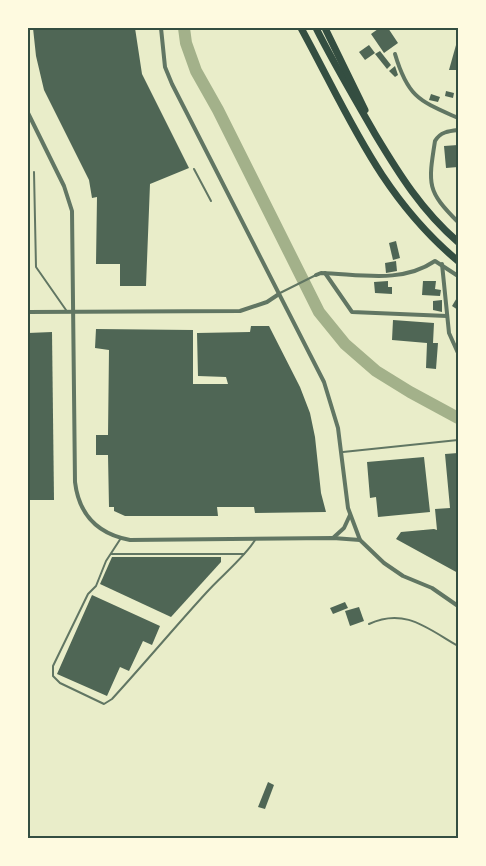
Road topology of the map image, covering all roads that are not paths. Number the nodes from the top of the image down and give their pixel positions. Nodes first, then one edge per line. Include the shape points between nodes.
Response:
1 (161, 28) edge
2 (301, 28) edge
3 (316, 28) edge
4 (325, 28) edge
5 (395, 54) dead end
6 (28, 113) edge
7 (458, 118) edge
8 (458, 130) edge
9 (375, 134) junction
10 (194, 169) dead end
11 (34, 172) dead end
12 (211, 201) dead end
13 (458, 222) edge
14 (458, 242) edge
15 (458, 261) edge
16 (442, 264) junction
17 (325, 273) junction
18 (316, 275) joint
19 (458, 276) edge
20 (279, 294) junction
21 (28, 312) edge
22 (68, 312) junction
23 (74, 312) junction
24 (447, 316) junction
25 (458, 353) edge
26 (458, 440) edge
27 (340, 452) junction
28 (350, 515) junction
29 (121, 538) junction
30 (333, 538) junction
31 (256, 540) junction
32 (360, 540) junction
33 (111, 554) junction
34 (244, 554) junction
35 (458, 606) edge
36 (369, 624) dead end
37 (458, 646) edge

1 - 20 street via 165,67 172,84
2 - 15 highway via 385,181 413,218
3 - 9 highway
4 - 9 highway
5 - 7 street via 405,84 411,91 436,109
6 - 23 street via 64,186 72,211
8 - 13 street via 447,131 435,141 431,184 433,194
9 - 14 highway via 409,189 436,222
10 - 12 lane
11 - 22 lane via 36,267
16 - 17 street via 434,260 417,270 389,276
16 - 19 street
16 - 24 street
17 - 18 street
17 - 24 street via 352,312
18 - 20 lane
20 - 23 street via 267,302 240,311
20 - 27 street via 324,382 334,412
21 - 22 street
22 - 23 street
23 - 29 street via 77,496 80,507 93,524
24 - 25 street via 449,333
26 - 27 lane
27 - 28 street
28 - 30 street via 344,528
28 - 32 street
29 - 31 street
29 - 33 lane
30 - 31 street
30 - 32 street
31 - 34 lane
32 - 35 street via 384,564 432,588
33 - 34 lane
33 - 34 lane via 53,666 53,676 60,683 104,704
36 - 37 lane via 390,616 403,618

